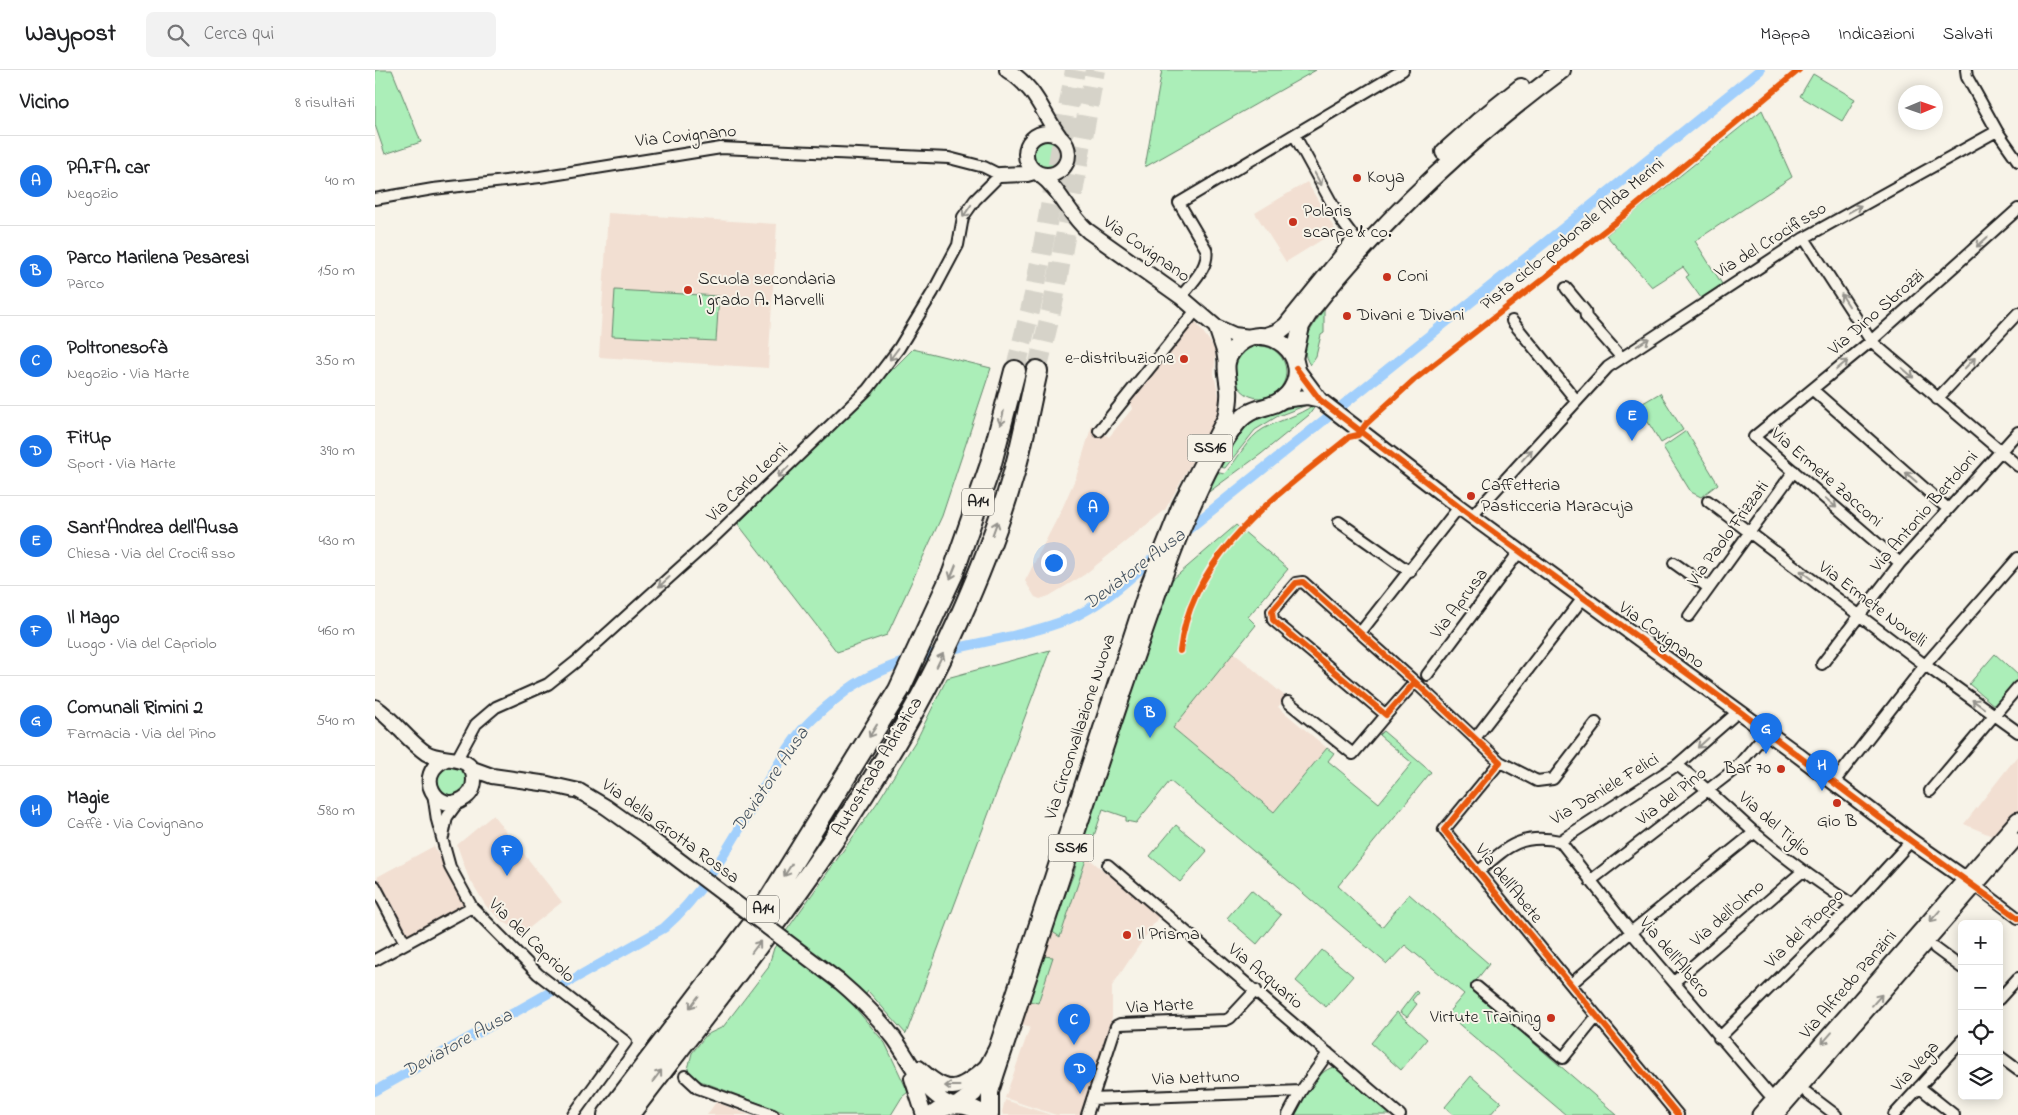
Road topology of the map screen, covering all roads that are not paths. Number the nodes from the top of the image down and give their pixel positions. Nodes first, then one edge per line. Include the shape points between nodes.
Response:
1 (1007, 70) edge
2 (1403, 70) edge
3 (1545, 70) edge
4 (1562, 70) edge
5 (1966, 70) edge
6 (1040, 102) junction
7 (1997, 131) junction
8 (1034, 136) junction
9 (1059, 136) junction
10 (1295, 136) junction
11 (1025, 154) junction
12 (2018, 162) edge
13 (1064, 166) junction
14 (1037, 173) junction
15 (1000, 175) junction
16 (1061, 196) junction
17 (375, 199) edge
18 (2018, 209) edge
19 (1804, 238) junction
20 (1356, 240) junction
21 (1566, 288) dead end
22 (1181, 297) junction
23 (1197, 310) junction
24 (2018, 313) edge
25 (1512, 321) dead end
26 (1216, 327) junction
27 (1258, 337) junction
28 (1871, 341) junction
29 (1621, 357) junction
30 (1226, 364) junction
31 (1295, 364) junction
32 (1015, 371) tunnel mouth
33 (1037, 371) tunnel mouth
34 (1229, 388) junction
35 (1813, 390) junction
36 (1937, 399) junction
37 (1282, 400) junction
38 (1320, 400) junction
39 (1576, 400) junction
40 (1259, 407) junction
41 (1099, 431) dead end
42 (2018, 432) edge
43 (1754, 437) joint
44 (2000, 451) junction
45 (2018, 466) edge
46 (1794, 471) junction
47 (1708, 501) dead end
48 (1187, 504) junction
49 (1459, 507) junction
50 (1948, 509) junction
51 (1471, 517) junction
52 (1339, 522) dead end
53 (1750, 533) junction
54 (1519, 552) junction
55 (2018, 558) edge
56 (1674, 563) dead end
57 (1900, 563) junction
58 (1410, 572) junction
59 (1153, 587) junction
60 (1709, 588) junction
61 (1583, 598) junction
62 (1859, 615) junction
63 (1689, 616) dead end
64 (1360, 633) junction
65 (1822, 664) dead end
66 (1925, 665) junction
67 (1427, 675) dead end
68 (1415, 682) junction
69 (2018, 687) edge
70 (1288, 702) dead end
71 (375, 707) edge
72 (1739, 711) junction
73 (1386, 715) junction
74 (1994, 715) junction
75 (1596, 723) dead end
76 (1767, 732) junction
77 (2018, 732) edge
78 (1476, 737) junction
79 (408, 738) junction
80 (451, 759) junction
81 (1500, 762) junction
82 (1677, 765) junction
83 (470, 768) junction
84 (509, 779) junction
85 (1834, 782) junction
86 (431, 786) junction
87 (1709, 789) junction
88 (1930, 791) dead end
89 (463, 798) junction
90 (2018, 820) edge
91 (1755, 832) junction
92 (2018, 835) edge
93 (443, 840) junction
94 (1560, 841) junction
95 (1911, 841) junction
96 (1108, 865) dead end
97 (1803, 871) junction
98 (1478, 872) junction
99 (1590, 881) junction
100 (1971, 883) junction
101 (375, 886) edge
102 (1853, 905) junction
103 (472, 907) junction
104 (2018, 918) edge
105 (1631, 932) junction
106 (405, 943) junction
107 (1935, 948) dead end
108 (375, 960) edge
109 (1958, 965) edge
110 (2018, 978) edge
111 (1674, 982) junction
112 (1571, 984) junction
113 (1477, 987) dead end
114 (1256, 990) junction
115 (2003, 995) edge
116 (1597, 1016) junction
117 (1719, 1038) junction
118 (1958, 1044) edge
119 (902, 1052) junction
120 (1328, 1053) junction
121 (2003, 1059) edge
122 (991, 1062) junction
123 (2018, 1070) edge
124 (685, 1076) dead end
125 (1919, 1087) junction
126 (1301, 1091) junction
127 (1768, 1093) dead end
128 (1807, 1093) dead end
129 (1092, 1099) junction
130 (955, 1105) junction
131 (573, 1115) edge
132 (608, 1115) edge
133 (628, 1115) edge
134 (773, 1115) edge
135 (924, 1115) edge
136 (932, 1115) edge
137 (984, 1115) edge
138 (990, 1115) edge
139 (1087, 1115) edge
140 (1288, 1115) edge
141 (1400, 1115) edge
142 (1678, 1115) edge
143 (1759, 1115) edge
144 (1775, 1115) edge
145 (1836, 1115) edge
146 (1894, 1115) edge
147 (1954, 1115) edge

1 - 6 street via 1024,81
2 - 10 street
3 - 20 main road via 1461,136
4 - 31 main road via 1479,135 1391,218 1311,310 1301,326
5 - 7 street
6 - 8 street via 1041,119
6 - 9 street
7 - 12 street
19 -> 7 street, Via del Crocifisso
8 - 9 street via 1046,132
8 - 11 street
9 - 13 street via 1067,147
10 -> 20 street
10 - 22 street via 1179,203 1208,256 1206,264
11 - 14 street via 1026,161
11 - 15 street via 1012,170
13 - 14 street via 1053,174
13 - 16 street
14 - 15 street
14 - 16 street, Via Covignano via 1049,181
15 - 17 street, Via Covignano via 984,167 949,158 721,148
15 -> 80 street, Via Carlo Leoni via 963,217 958,245 933,292 899,348 868,389 713,538 578,660 548,684 496,706 476,724
16 - 22 street, Via Covignano via 1075,220
18 -> 28 street, Via Dino Sbrozzi
28 -> 19 street
29 -> 19 street, Via del Crocifisso
20 - 27 main road via 1286,326 1278,332
21 - 29 street
22 - 23 street, Via Covignano
23 - 26 street, Via Covignano
23 - 41 street
36 -> 24 street
25 - 39 street
26 - 27 street, Via Covignano via 1234,335
26 - 30 street, Via Covignano
27 - 30 main road via 1239,343
27 - 31 main road via 1283,343
35 -> 28 street, Via Dino Sbrozzi
28 -> 36 street
29 - 39 street, Via del Crocifisso
30 - 34 main road, Via Circonvallazione Nuova / SS16
31 - 37 main road via 1293,386
31 - 38 street, Via Covignano
32 -> 132 highway, Autostrada Adriatica / A14 via 990,467 953,573 899,690 758,918
133 -> 33 highway, Autostrada Adriatica / A14 via 851,816 922,697 975,582 1013,476
34 - 40 main road via 1242,401
34 - 48 main road, Via Circonvallazione Nuova / SS16 via 1225,418
35 - 43 street, Via Dino Sbrozzi
50 -> 35 street
36 - 44 street
37 - 38 street via 1307,397
37 - 40 main road, Via Circonvallazione Nuova / SS16 via 1271,406
38 - 49 street, Via Covignano
51 -> 39 street, Via del Crocifisso
40 - 48 main road, Via Circonvallazione Nuova / SS16 via 1251,410 1233,429
42 - 44 street, Via Antonio Bertoloni
43 - 46 street, Via Ermete Zacconi
44 - 45 street
44 - 50 street, Via Antonio Bertoloni
46 - 53 street, Via Paolo Frizzati
46 -> 57 street, Via Ermete Zacconi
47 - 53 street, Via Ermete Novelli
48 - 59 main road, Via Circonvallazione Nuova / SS16
49 - 51 street, Via Covignano
49 - 58 street
50 - 57 street, Via Antonio Bertoloni
51 - 54 street, Via Covignano
52 - 58 street
53 - 60 street, Via Paolo Frizzati
62 -> 53 street, Via Ermete Novelli
54 - 61 street, Via Covignano
54 - 67 street, Via Aprusa
55 - 66 street
56 - 60 street
57 - 62 street, Via Antonio Bertoloni
58 - 64 street
59 - 122 main road, Via Circonvallazione Nuova / SS16
59 - 138 main road, Via Circonvallazione Nuova / SS16 via 996,1072 990,1092
60 - 63 street, Via Paolo Frizzati
61 - 72 street, Via Covignano
61 - 78 street
62 - 65 street, Via Antonio Bertoloni
62 - 66 street, Via Ermete Novelli
64 - 68 street
64 - 73 street via 1303,582 1297,583 1272,611 1273,620
74 -> 66 street, Via Ermete Novelli
66 - 85 street
68 - 73 street
68 - 78 street
69 - 74 street
70 - 73 street via 1353,754
71 - 79 street
72 - 76 street, Via Covignano
72 -> 82 street, Via Daniele Felici
74 - 77 street, Via Ermete Novelli
74 - 88 street
75 - 81 street via 1553,780 1537,781
76 - 85 street, Via Covignano
76 - 87 street, Via del Pino via 1735,769
78 - 81 street
79 - 80 street via 427,753
79 - 86 street
80 - 83 street
80 - 86 street via 434,766
81 - 98 street, Via dell'Abete via 1444,830
82 - 87 street, Via del Tiglio
82 - 94 street, Via Daniele Felici
83 - 84 street, Via della Grotta Rossa
83 - 89 street via 474,781
84 - 89 street, Via della Grotta Rossa via 491,783
84 - 119 street, Via della Grotta Rossa, bridge via 579,791 606,807 840,982 870,1008
85 - 95 street, Via Covignano
86 - 89 street via 444,802
86 - 93 street, Via del Capriolo
87 - 91 street, Via del Tiglio
87 - 99 street, Via del Pino
89 - 93 street, Via del Capriolo via 447,817
90 - 100 main road
91 - 97 street, Via del Tiglio
91 - 105 street
92 - 100 main road
93 - 103 street, Via del Capriolo via 450,868
94 - 98 street, Via Daniele Felici via 1521,839
94 - 99 street, Via dell'Albero
95 - 100 street, Via Covignano
95 - 102 street, Via del Pioppo
96 - 114 street, Via Acquario
97 - 102 street, Via del Tiglio
97 - 111 street, Via dell'Olmo
98 - 112 street, Via dell'Abete
99 - 105 street, Via dell'Albero
100 - 104 street, Via Covignano
100 -> 143 main road, Via Alfredo Panzini
144 -> 100 main road, Via Alfredo Panzini
101 - 106 street
102 - 117 street, Via del Pioppo
103 - 106 street
103 - 131 street, Via del Capriolo via 543,977 627,1042
105 - 111 street, Via dell'Albero
105 - 112 street
106 - 108 street
107 - 109 street
110 - 115 street
111 - 117 street, Via dell'Albero
112 - 116 street, Via dell'Abete
113 - 116 street via 1563,1058
114 - 120 street, Via Acquario
114 - 129 street, Via Marte via 1226,1020 1116,1026
116 - 142 street, Via dell'Abete
117 - 127 street, Via dell'Albero
118 - 125 street, Via Vega
122 -> 119 street via 971,1081 950,1088 939,1086
119 - 130 street, Via della Grotta Rossa via 925,1088
119 - 135 street, Via della Grotta Rossa
120 - 126 street
120 - 141 street, Via Acquario
121 - 123 street
122 - 130 main road, Via Circonvallazione Nuova / SS16 via 974,1093
124 - 134 street via 698,1088
125 - 146 street, Via Vega
125 - 147 street
126 - 129 street, Via Nettuno
126 - 140 street
128 - 145 street
129 - 139 street, Via Marte
130 - 136 main road, Via Circonvallazione Nuova / SS16 via 941,1108
130 - 137 main road via 969,1106

